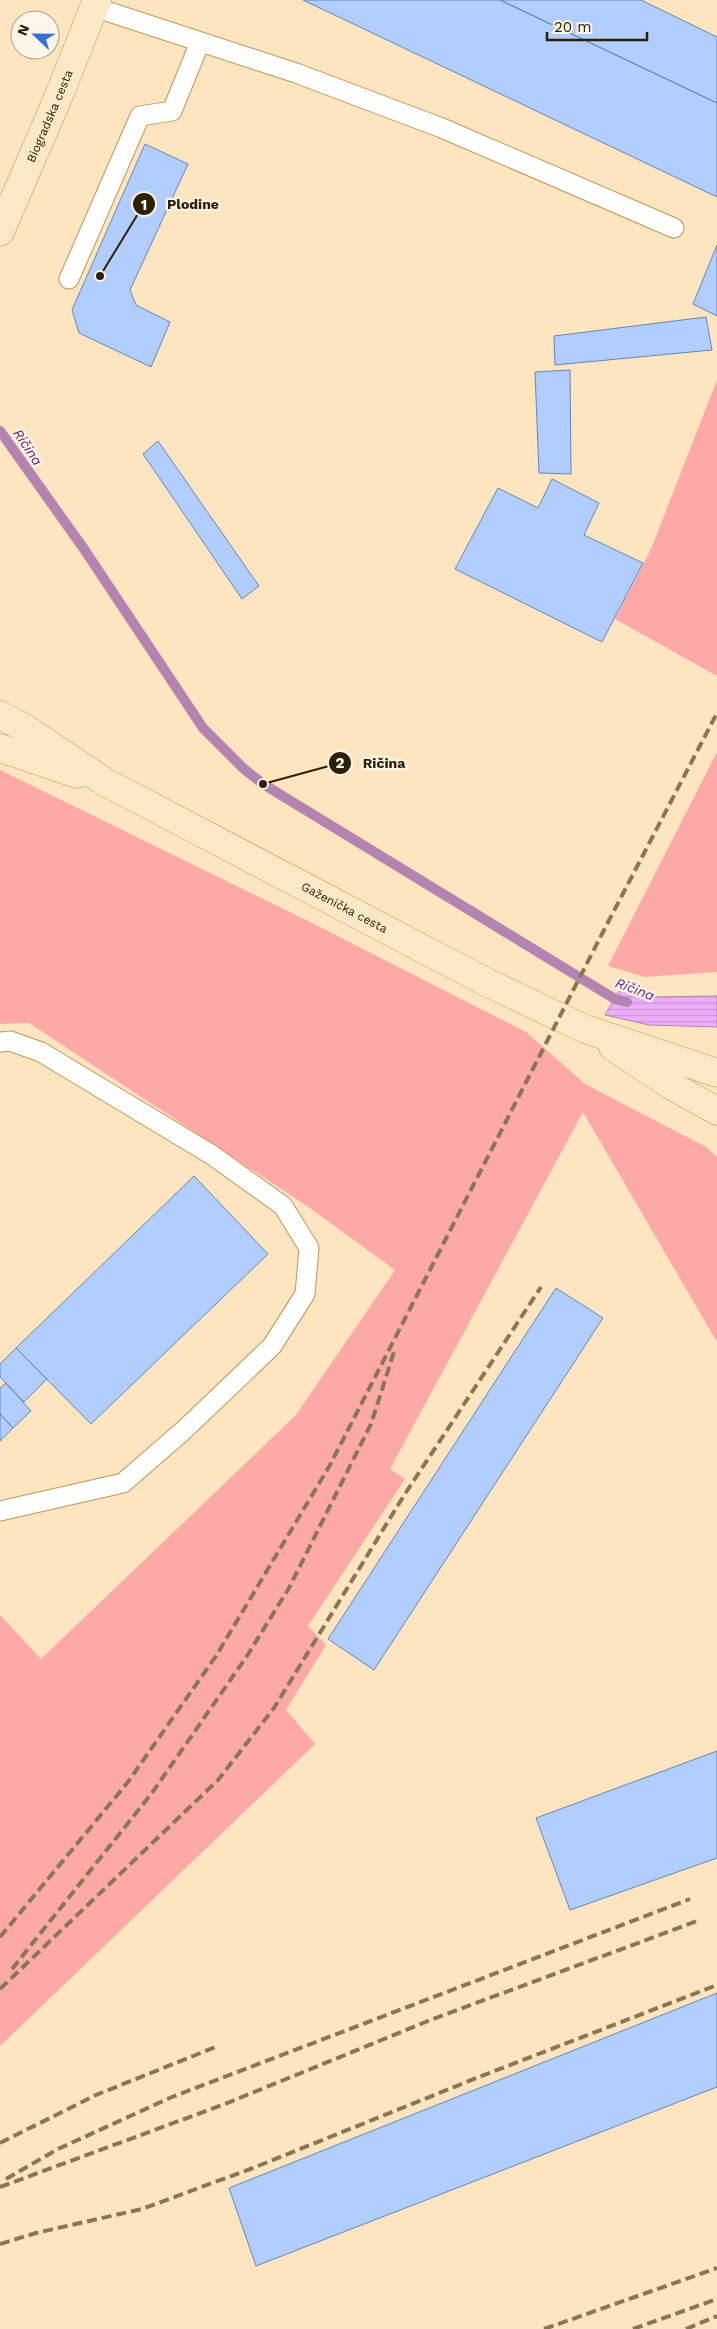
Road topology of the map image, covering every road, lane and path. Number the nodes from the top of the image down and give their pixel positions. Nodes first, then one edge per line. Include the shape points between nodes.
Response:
1 (95, 3) edge
2 (200, 42) junction
3 (674, 228) dead end
4 (0, 232) edge
5 (69, 279) dead end
6 (0, 715) edge
7 (0, 748) edge
8 (105, 782) junction
9 (585, 1028) junction
10 (0, 1042) edge
11 (717, 1073) edge
12 (717, 1111) edge
13 (0, 1511) edge

1 - 2 lane
1 - 4 main road, Biogradska cesta
2 - 3 lane via 296,73 442,128
2 - 5 lane via 172,111 140,116
6 - 8 main road, Gaženička cesta
7 - 8 main road, Gaženička cesta
8 - 9 main road, Gaženička cesta via 488,983
9 - 11 main road, Gaženička cesta
9 - 12 main road, Gaženička cesta via 672,1086
10 - 13 lane via 10,1041 41,1052 212,1155 283,1206 310,1248 304,1294 272,1346 123,1484

